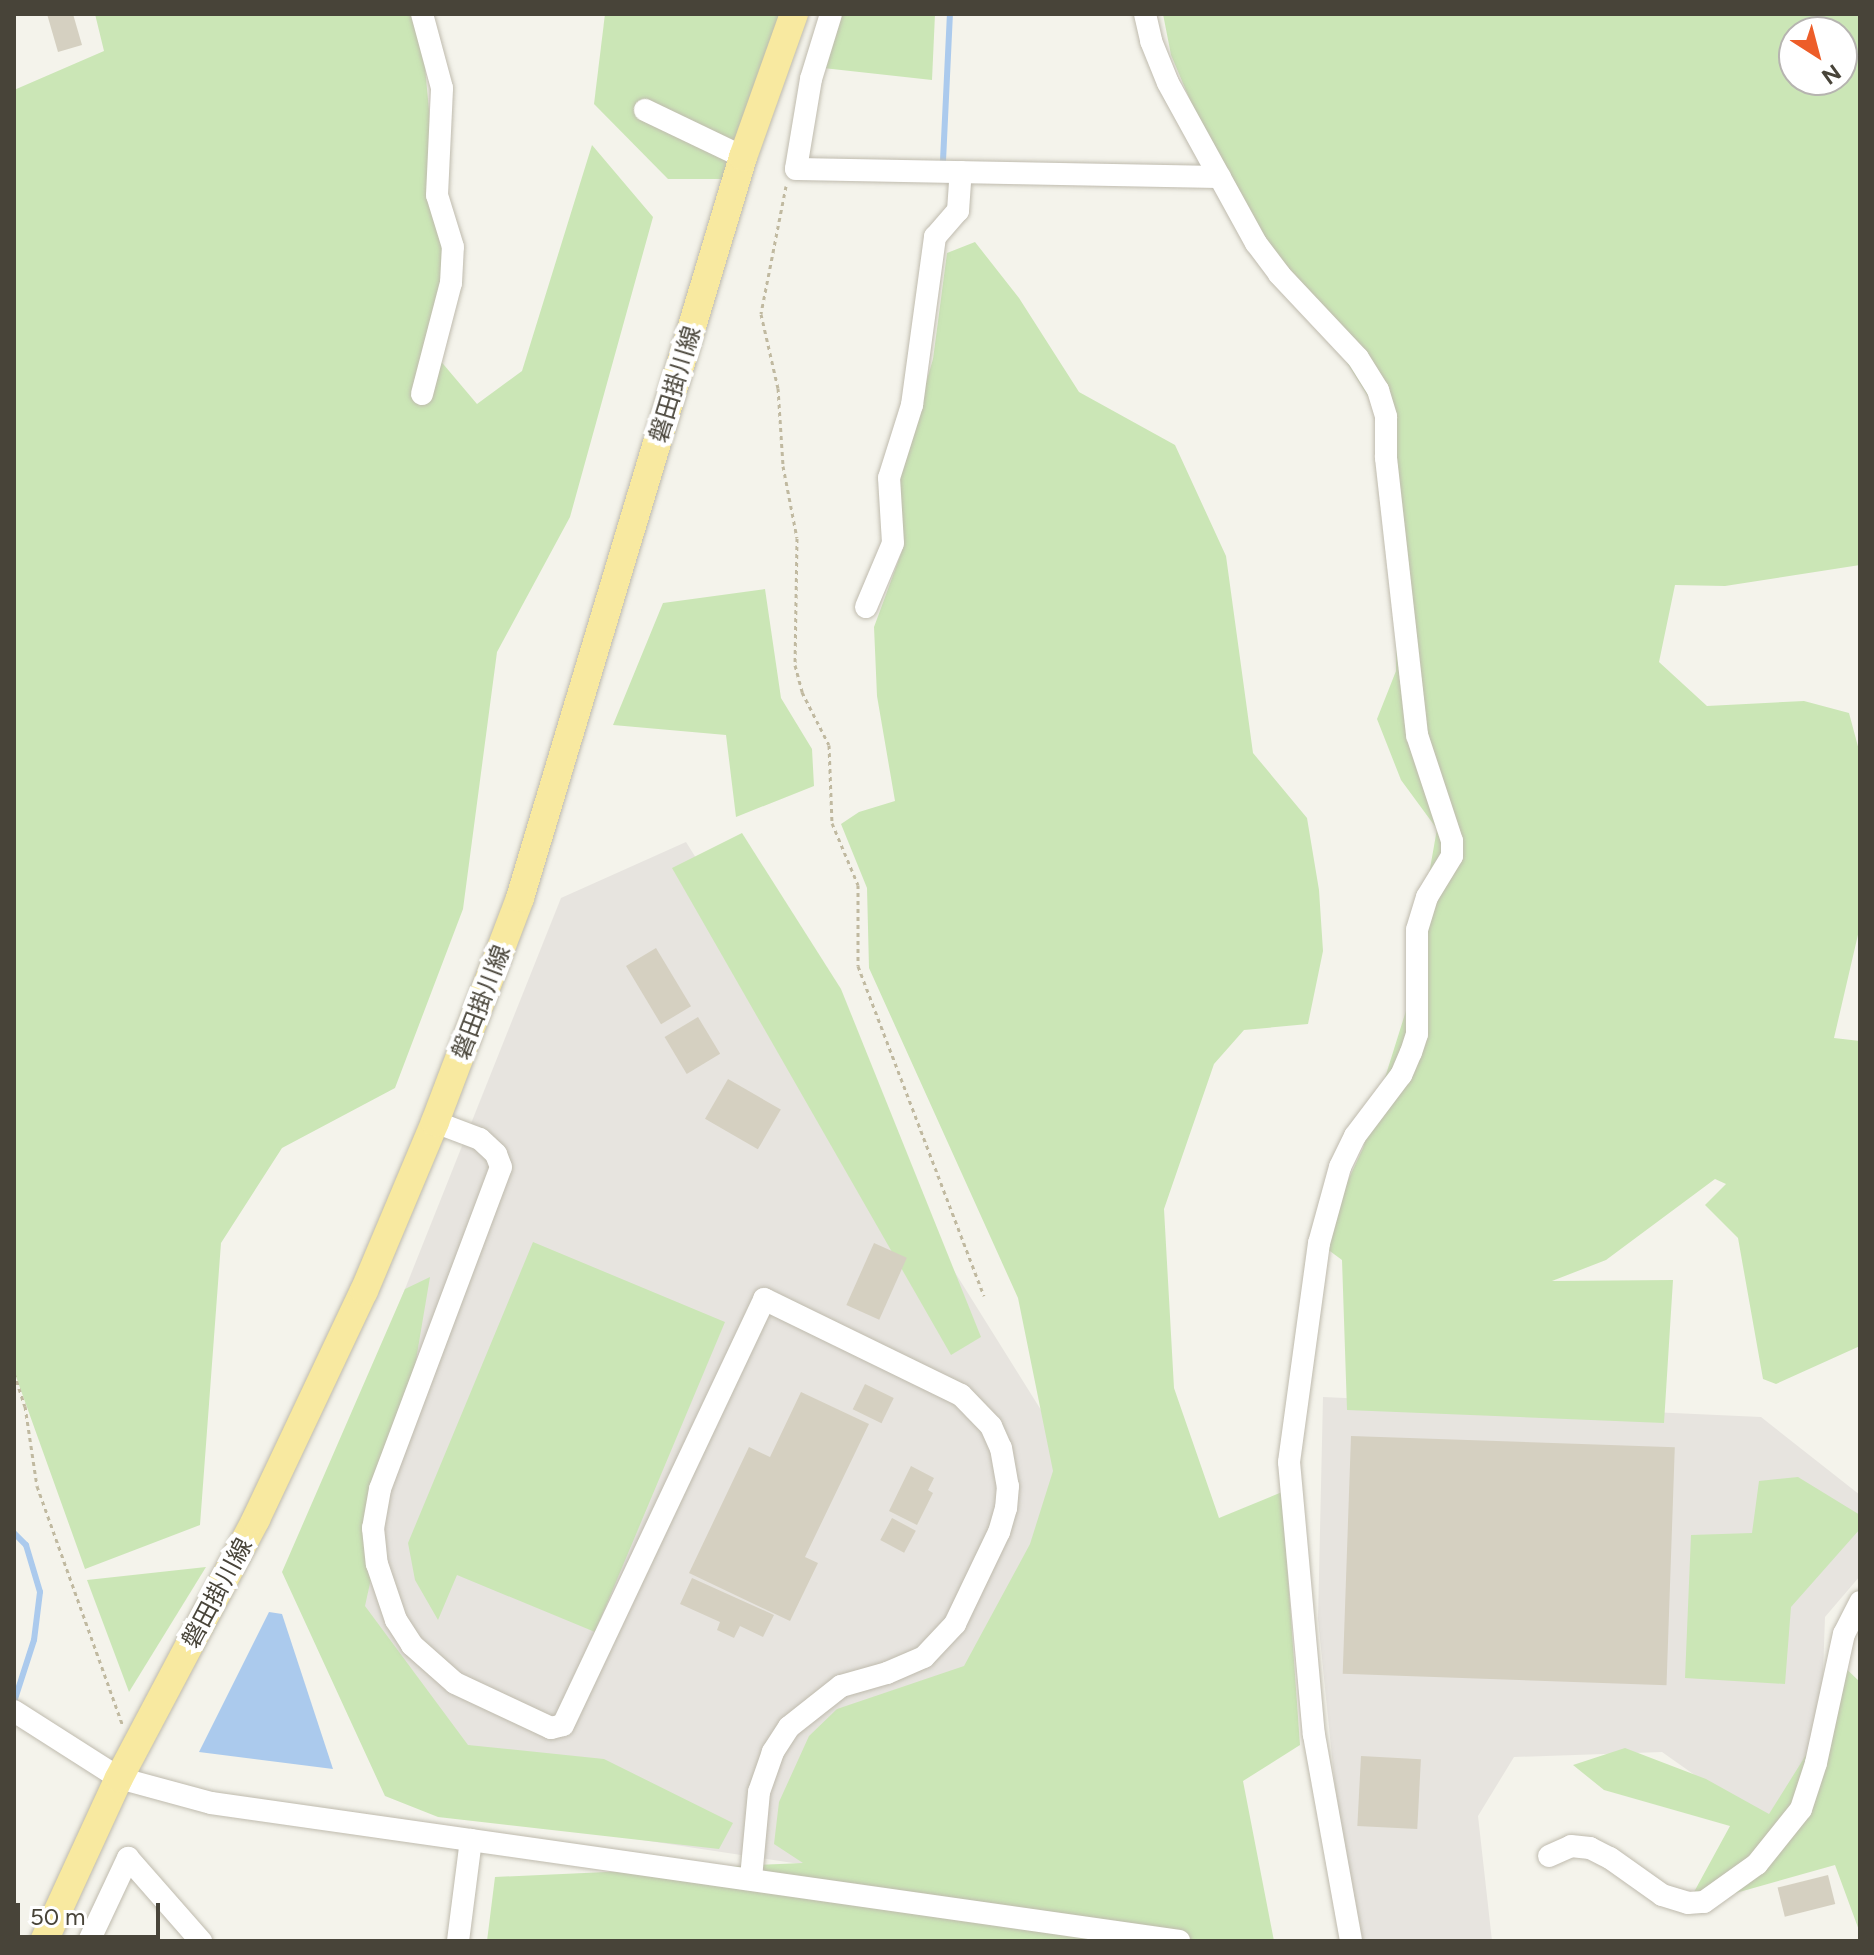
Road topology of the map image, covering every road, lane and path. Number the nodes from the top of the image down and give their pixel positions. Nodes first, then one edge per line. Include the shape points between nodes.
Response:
1 (422, 14) edge
2 (794, 14) edge
3 (831, 14) edge
4 (1145, 14) edge
5 (645, 110) dead end
6 (743, 157) junction
7 (796, 169) junction
8 (961, 172) junction
9 (1220, 177) junction
10 (422, 394) dead end
11 (866, 607) dead end
12 (435, 1122) junction
13 (984, 1296) dead end
14 (14, 1373) edge
15 (1860, 1602) edge
16 (14, 1711) edge
17 (126, 1766) junction
18 (471, 1840) junction
19 (1549, 1856) dead end
20 (751, 1879) junction
21 (44, 1941) edge
22 (89, 1941) edge
23 (201, 1941) edge
24 (458, 1941) edge
25 (1179, 1941) edge
26 (1351, 1941) edge

1 - 10 street via 442,88 437,195 453,247 451,283
2 - 6 main road, 磐田掛川線
3 - 7 street via 811,79
4 - 9 street via 1168,83
5 - 6 street
6 - 12 main road, 磐田掛川線 via 520,898
7 - 8 street
7 - 13 path via 782,193 761,314 778,388 783,466 797,538 795,665 802,692 829,745 832,823 858,885 858,966
8 - 9 street
8 - 11 street via 958,211 935,237 912,405 889,478 893,543
9 - 26 street via 1256,243 1358,358 1378,390 1386,417 1417,735 1452,841 1452,856 1427,897 1417,930 1417,1034 1401,1075 1355,1136 1340,1167 1319,1243 1289,1462 1314,1735
12 - 17 main road, 磐田掛川線 via 364,1291 256,1519
12 - 20 street via 480,1139 501,1167 380,1489 373,1528 377,1564 396,1620 412,1645 455,1683 551,1728 563,1725 764,1299 961,1395 991,1426 1001,1448 1006,1508 955,1624 924,1657 841,1686 789,1727 773,1752 759,1792
14 - 17 path via 25,1406 37,1486
15 - 19 street via 1844,1634 1801,1809 1757,1864 1704,1902 1688,1903 1662,1895 1590,1848 1571,1846
16 - 17 street
17 - 18 street via 211,1803
17 - 21 main road, 磐田掛川線
18 - 20 street
18 - 24 street
20 - 25 street
22 - 23 street via 128,1858

